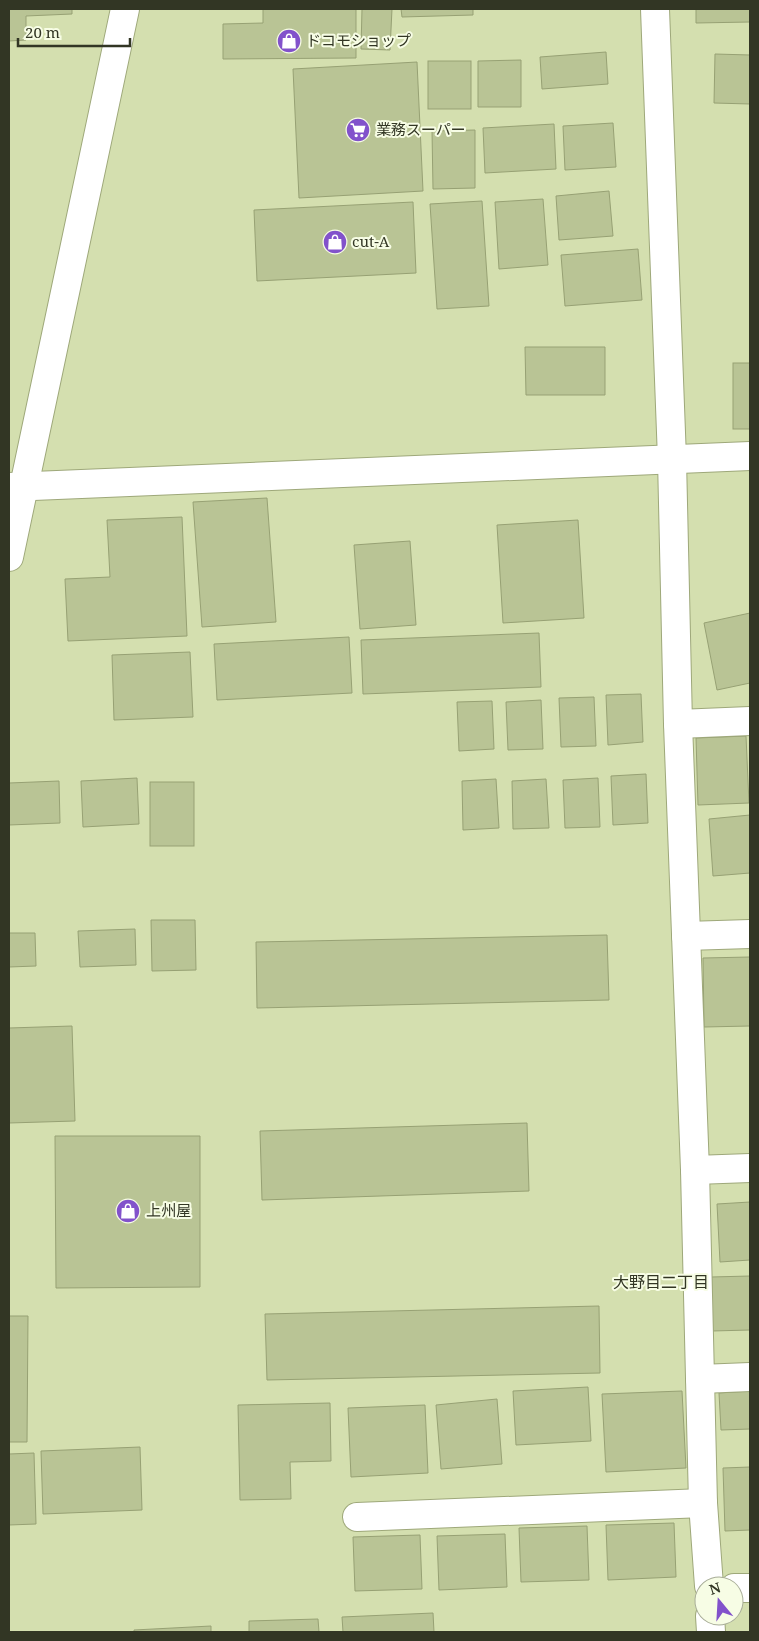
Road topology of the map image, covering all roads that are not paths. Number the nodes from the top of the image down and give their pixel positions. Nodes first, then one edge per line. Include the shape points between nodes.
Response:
1 (125, 9) edge
2 (655, 9) edge
3 (750, 456) edge
4 (672, 460) junction
5 (16, 487) edge
6 (9, 557) edge
7 (750, 721) edge
8 (678, 724) junction
9 (750, 934) edge
10 (686, 936) junction
11 (750, 1168) edge
12 (696, 1170) junction
13 (750, 1377) edge
14 (700, 1379) junction
15 (704, 1503) junction
16 (357, 1517) dead end
17 (708, 1576) edge

1 - 5 street
2 - 4 street
3 - 4 street
4 - 5 street
4 - 8 street
5 - 6 street
7 - 8 street
8 - 10 street
9 - 10 street
10 - 12 street
11 - 12 street
12 - 14 street
13 - 14 street
14 - 15 street
15 - 16 street
15 - 17 street

